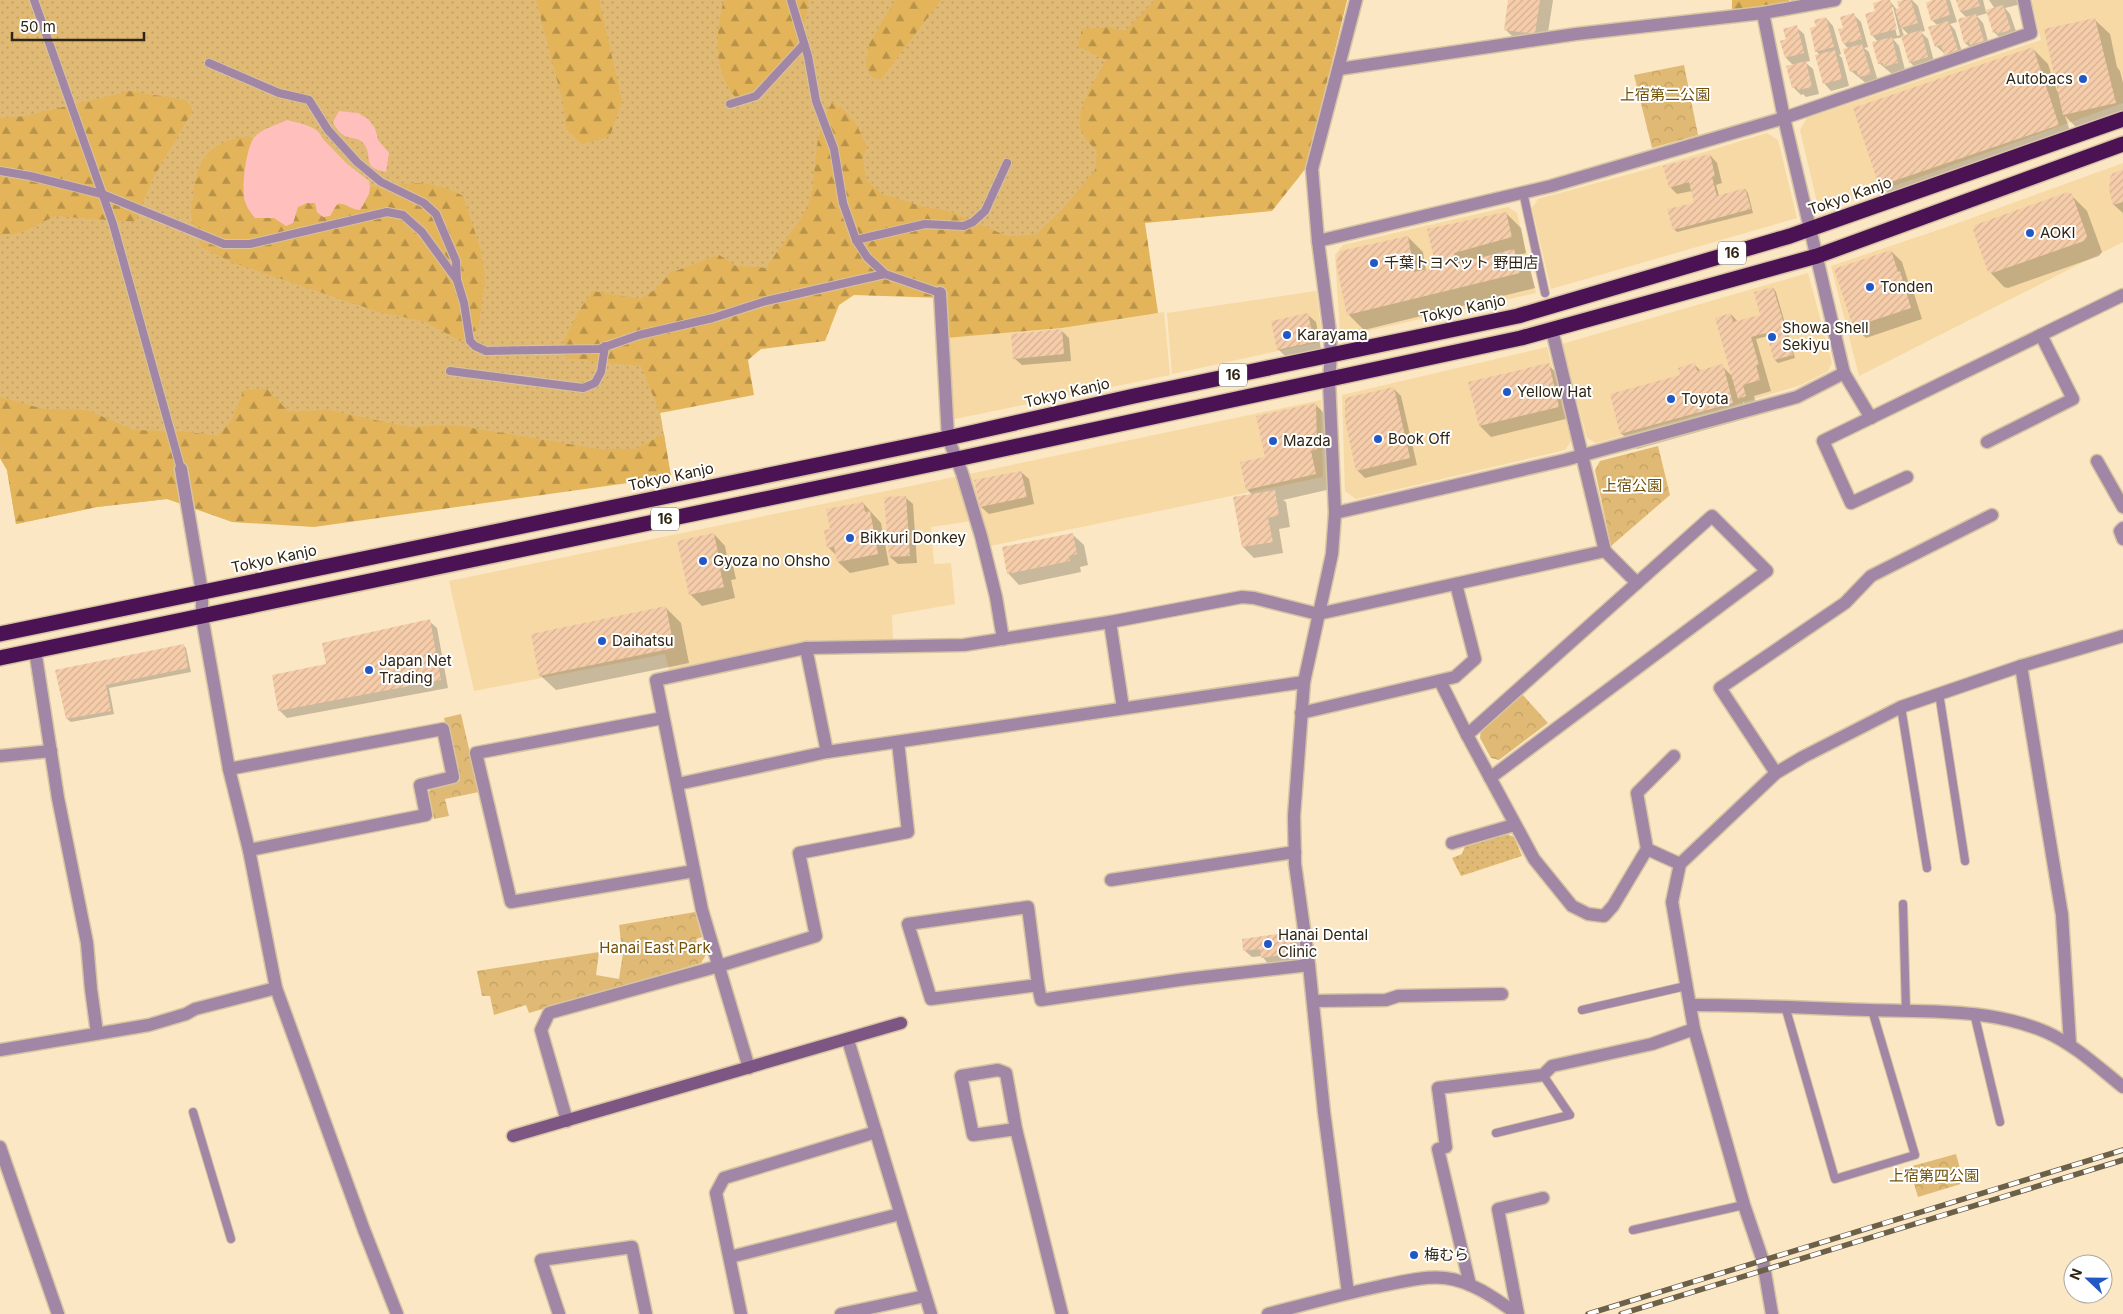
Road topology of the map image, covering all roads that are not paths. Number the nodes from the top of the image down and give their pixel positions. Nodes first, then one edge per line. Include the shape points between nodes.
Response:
1 (34, 0) edge
2 (791, 0) edge
3 (1356, 0) edge
4 (1835, 0) edge
5 (2024, 0) edge
6 (1763, 13) junction
7 (804, 44) junction
8 (209, 64) dead end
9 (1339, 69) junction
10 (730, 104) dead end
11 (1784, 118) junction
12 (2123, 119) edge
13 (2123, 144) edge
14 (1007, 163) dead end
15 (0, 171) edge
16 (1523, 192) junction
17 (102, 194) junction
18 (1810, 229) junction
19 (856, 240) junction
20 (1318, 241) junction
21 (1817, 256) junction
22 (885, 274) junction
23 (457, 280) junction
24 (940, 293) joint
25 (1545, 293) dead end
26 (2123, 295) edge
27 (1552, 330) junction
28 (2041, 335) junction
29 (605, 346) junction
30 (1331, 354) junction
31 (450, 371) dead end
32 (1844, 372) junction
33 (1329, 380) junction
34 (1871, 418) junction
35 (948, 438) junction
36 (1987, 442) dead end
37 (1583, 456) junction
38 (957, 459) junction
39 (2097, 461) dead end
40 (182, 469) joint
41 (1907, 477) dead end
42 (2123, 507) edge
43 (1335, 514) junction
44 (1992, 514) dead end
45 (2123, 528) edge
46 (2123, 539) edge
47 (1605, 551) junction
48 (1637, 583) junction
49 (1456, 584) junction
50 (202, 592) junction
51 (1318, 614) junction
52 (202, 617) junction
53 (1110, 622) junction
54 (0, 634) edge
55 (2123, 636) edge
56 (1003, 639) junction
57 (806, 648) junction
58 (35, 650) junction
59 (0, 658) edge
60 (2021, 666) junction
61 (1440, 681) junction
62 (1304, 682) junction
63 (1939, 693) junction
64 (1901, 706) junction
65 (1123, 708) junction
66 (1301, 713) junction
67 (663, 718) junction
68 (1466, 735) junction
69 (898, 742) junction
70 (51, 751) junction
71 (827, 752) junction
72 (0, 756) edge
73 (1674, 756) dead end
74 (230, 770) junction
75 (1776, 773) junction
76 (1490, 778) junction
77 (678, 784) junction
78 (1514, 825) junction
79 (1452, 844) dead end
80 (248, 850) junction
81 (1647, 850) junction
82 (1295, 852) junction
83 (1965, 861) dead end
84 (1680, 864) junction
85 (1927, 868) dead end
86 (694, 871) junction
87 (1111, 880) dead end
88 (1903, 904) dead end
89 (1309, 965) junction
90 (719, 966) junction
91 (1038, 985) junction
92 (1686, 986) junction
93 (276, 988) junction
94 (1502, 994) dead end
95 (1313, 1001) junction
96 (1690, 1005) junction
97 (1785, 1006) junction
98 (1582, 1010) dead end
99 (1872, 1010) junction
100 (1906, 1011) junction
101 (1974, 1013) junction
102 (901, 1023) dead end
103 (1694, 1029) junction
104 (97, 1033) junction
105 (848, 1040) junction
106 (2070, 1044) junction
107 (0, 1050) edge
108 (749, 1068) junction
109 (1543, 1075) junction
110 (2123, 1087) edge
111 (193, 1112) dead end
112 (567, 1121) junction
113 (2000, 1122) dead end
114 (1016, 1129) junction
115 (876, 1132) junction
116 (1496, 1133) dead end
117 (513, 1136) dead end
118 (0, 1146) edge
119 (1543, 1198) dead end
120 (1744, 1205) junction
121 (900, 1214) junction
122 (1633, 1230) dead end
123 (232, 1239) dead end
124 (730, 1257) junction
125 (1470, 1285) junction
126 (1348, 1293) junction
127 (925, 1296) junction
128 (58, 1314) edge
129 (397, 1314) edge
130 (559, 1314) edge
131 (646, 1314) edge
132 (742, 1314) edge
133 (841, 1314) edge
134 (931, 1314) edge
135 (1062, 1314) edge
136 (1268, 1314) edge
137 (1518, 1314) edge
138 (1772, 1314) edge

1 - 17 lane
2 - 7 lane
3 - 9 street
4 - 6 street
5 - 11 street via 2031,33
6 - 9 street via 1576,34
6 - 11 street
7 - 10 lane via 756,96
7 - 19 lane via 816,101 834,149 843,203
8 - 23 lane via 279,93 309,100 328,130 357,162 381,182 424,203 436,214 456,261
9 - 20 street via 1312,169
11 - 16 street
11 - 18 street
12 - 18 highway, Tokyo Kanjo / 16
13 - 21 highway, 16
14 - 19 lane via 985,211 973,222 964,226 925,224
15 - 17 lane
16 - 20 street
16 - 25 lane
17 - 23 lane via 224,244 250,244 387,212 403,215 422,232
17 - 40 lane
18 - 21 street
18 - 30 highway, Tokyo Kanjo / 16 via 1518,316
19 - 22 lane via 867,257
20 - 30 street
21 - 27 highway, 16
21 - 32 street
22 - 24 lane
22 - 29 lane via 766,300 713,318
23 - 29 lane via 470,341 475,346 486,350 598,349
24 - 35 street
26 - 28 street
27 - 33 highway, 16
27 - 37 street
28 - 34 street
28 - 36 street via 2073,399
29 - 31 lane via 601,372 595,383 583,388
30 - 33 street
30 - 35 highway, Tokyo Kanjo / 16
32 - 34 street
32 - 37 street via 1797,397
33 - 38 highway, 16
33 - 43 street
34 - 41 street via 1823,441 1851,503
35 - 38 street
35 - 50 highway, Tokyo Kanjo / 16
37 - 43 street
37 - 47 street
38 - 52 highway, 16
38 - 56 street via 996,597
39 - 42 street
40 - 50 street
43 - 51 street via 1332,554
44 - 75 street via 1871,576 1845,603 1720,688
45 - 46 street via 2120,531
47 - 48 street
47 - 49 street
48 - 68 street
48 - 76 street via 1712,516 1767,571
49 - 51 street
49 - 61 street via 1475,659 1455,678
50 - 52 street
50 - 54 highway, Tokyo Kanjo / 16
51 - 53 street via 1242,597
51 - 62 street
52 - 58 highway, 16
52 - 74 street
53 - 56 street
53 - 65 street
55 - 60 street
56 - 57 street via 964,646
57 - 67 street via 656,680
57 - 71 street
58 - 59 highway, 16
58 - 70 street
60 - 63 street
60 - 106 street via 2062,915
61 - 66 street
61 - 68 street
62 - 65 street
62 - 66 street
63 - 64 street
63 - 83 lane
64 - 75 street
64 - 85 lane
65 - 69 street
66 - 82 street via 1294,816
67 - 77 street
67 - 86 street via 476,753 512,902
68 - 76 street
69 - 71 street
69 - 90 street via 908,832 799,854 816,936
70 - 72 street
70 - 104 street via 88,943
71 - 77 street
73 - 81 street via 1637,793
74 - 80 street
74 - 80 street via 443,728 453,777 420,785 426,815
75 - 84 street
76 - 78 street
77 - 86 street
78 - 79 street
78 - 81 street via 1534,860 1572,906 1588,914 1604,916
80 - 93 street
81 - 84 street
82 - 87 street
82 - 89 street
84 - 92 street via 1672,902
86 - 90 street
88 - 100 lane
89 - 91 street via 1167,981 1041,1000
89 - 95 street
90 - 108 street
90 - 112 street via 549,1013 541,1030
91 - 91 street via 1028,907 908,924 931,999
92 - 96 street
92 - 98 lane
93 - 104 street via 149,1025
93 - 129 street
94 - 95 street
95 - 126 street
96 - 97 street
96 - 103 street
97 - 99 street
97 - 99 lane via 1835,1179 1916,1155
99 - 100 street
100 - 101 street
101 - 106 street via 2045,1032
101 - 113 lane
102 - 105 street
103 - 109 street via 1652,1044 1552,1066
103 - 120 street
104 - 107 street
105 - 108 street
105 - 115 street
106 - 110 street
108 - 112 street
109 - 116 lane via 1570,1115
109 - 125 street via 1438,1088 1446,1147 1438,1149
111 - 123 lane
112 - 117 street
114 - 114 street via 1006,1073 998,1070 961,1076 973,1135
114 - 135 street
115 - 121 street
115 - 124 street via 724,1178 716,1193
118 - 128 street
119 - 137 street via 1498,1209
120 - 122 lane
120 - 138 street via 1763,1261
121 - 124 street
121 - 127 street
124 - 132 street
125 - 126 street via 1446,1278 1419,1278
125 - 137 street
126 - 136 street
127 - 133 street
127 - 134 street
130 - 131 street via 541,1260 632,1247

